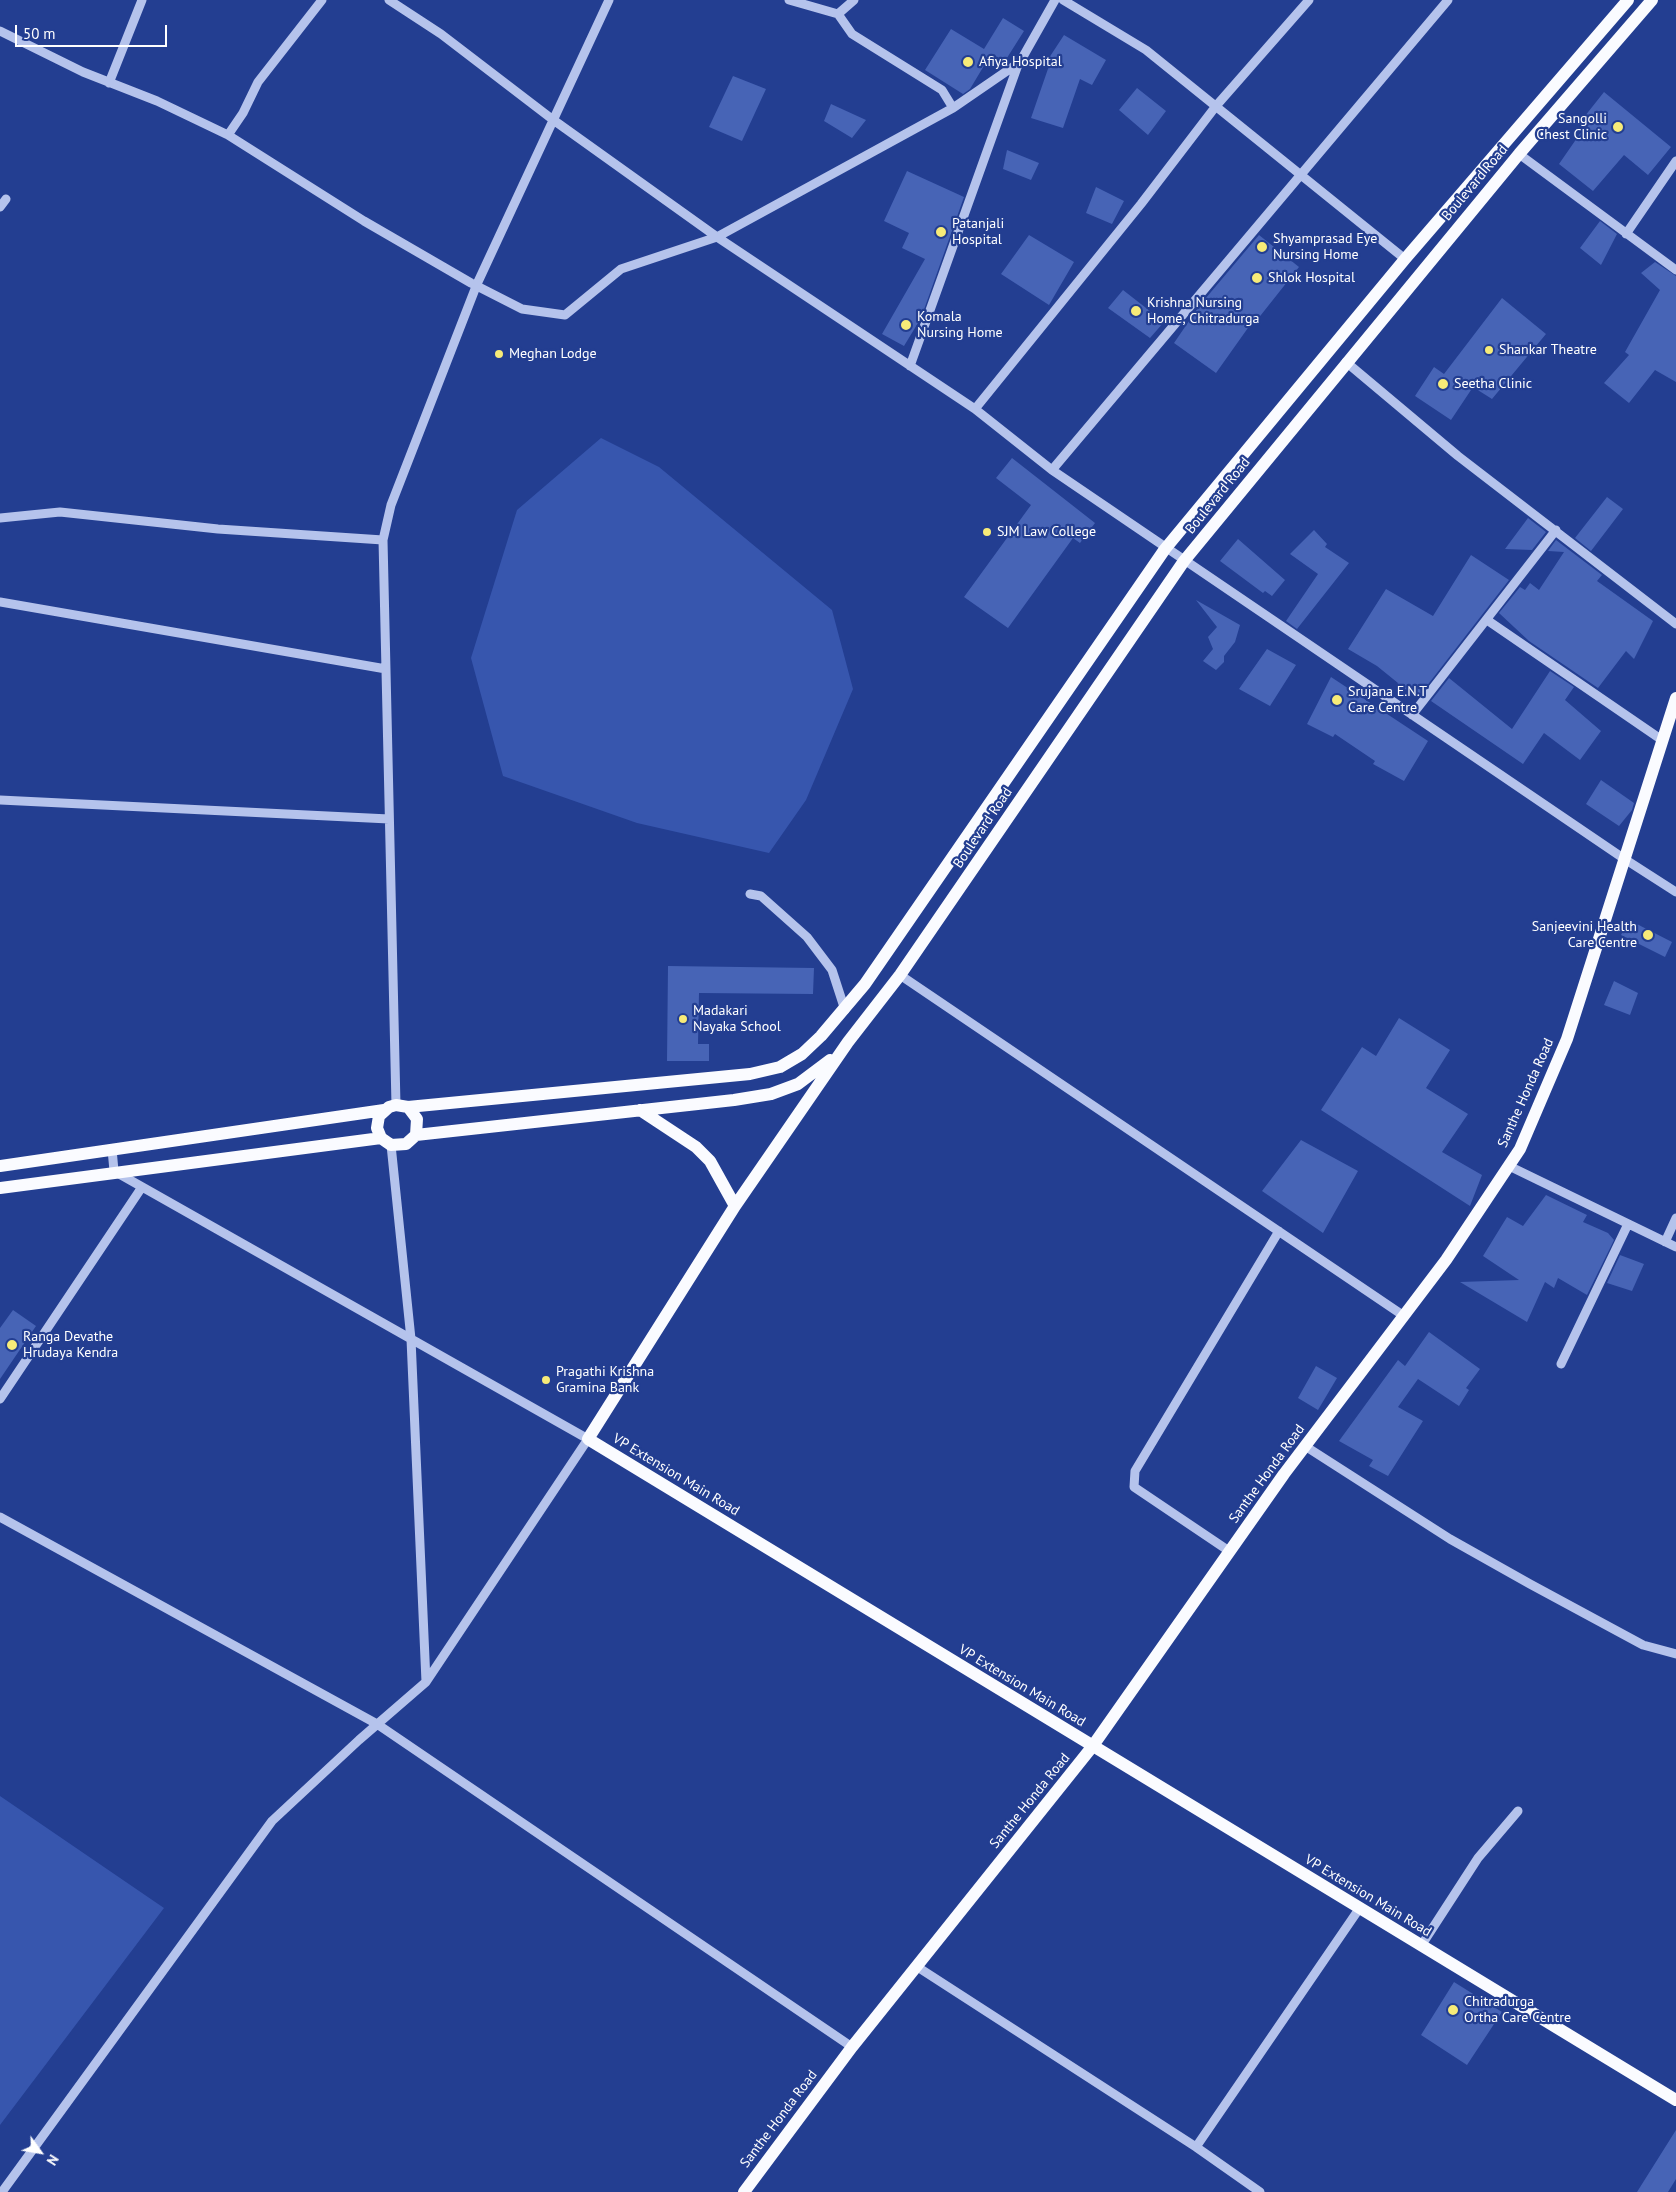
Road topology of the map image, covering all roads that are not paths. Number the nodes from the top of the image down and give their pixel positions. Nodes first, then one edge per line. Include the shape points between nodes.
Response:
1 (142, 0) edge
2 (322, 0) edge
3 (389, 0) edge
4 (609, 0) edge
5 (789, 0) edge
6 (854, 0) edge
7 (1055, 0) edge
8 (1063, 0) edge
9 (1309, 0) edge
10 (1448, 0) edge
11 (1628, 0) edge
12 (1652, 0) edge
13 (838, 14) junction
14 (0, 31) edge
15 (1020, 62) junction
16 (109, 83) junction
17 (1216, 106) junction
18 (953, 108) junction
19 (552, 119) junction
20 (228, 135) junction
21 (1519, 154) junction
22 (1676, 161) edge
23 (1302, 175) junction
24 (6, 199) dead end
25 (0, 206) edge
26 (1626, 234) junction
27 (717, 237) junction
28 (1405, 259) junction
29 (1676, 270) edge
30 (476, 284) junction
31 (1346, 362) junction
32 (910, 366) junction
33 (975, 408) junction
34 (1052, 470) junction
35 (0, 518) edge
36 (1556, 530) junction
37 (382, 540) junction
38 (1165, 549) junction
39 (1184, 561) junction
40 (0, 602) edge
41 (1487, 620) junction
42 (1676, 624) edge
43 (386, 669) junction
44 (1676, 698) edge
45 (1412, 715) junction
46 (1662, 740) junction
47 (0, 800) edge
48 (389, 819) junction
49 (1624, 858) junction
50 (1676, 892) edge
51 (750, 894) dead end
52 (900, 975) junction
53 (845, 1010) junction
54 (858, 1029) junction
55 (848, 1042) junction
56 (402, 1106) junction
57 (384, 1110) junction
58 (640, 1110) junction
59 (416, 1134) junction
60 (386, 1142) junction
61 (112, 1149) junction
62 (0, 1166) edge
63 (1509, 1166) junction
64 (114, 1171) junction
65 (142, 1187) junction
66 (0, 1188) edge
67 (735, 1206) junction
68 (1676, 1218) edge
69 (1628, 1224) junction
70 (1279, 1231) junction
71 (1665, 1242) junction
72 (1676, 1248) edge
73 (1404, 1316) junction
74 (411, 1340) junction
75 (1561, 1364) dead end
76 (0, 1399) edge
77 (588, 1439) junction
78 (1305, 1446) junction
79 (0, 1517) edge
80 (1229, 1551) junction
81 (1676, 1654) edge
82 (426, 1682) junction
83 (377, 1724) junction
84 (1092, 1747) junction
85 (1518, 1811) dead end
86 (1359, 1908) junction
87 (1421, 1946) junction
88 (916, 1966) junction
89 (852, 2046) junction
90 (1676, 2100) edge
91 (1196, 2147) junction
92 (2, 2192) edge
93 (744, 2192) edge
94 (1260, 2192) edge

1 - 16 street
2 - 20 street via 258,82
3 - 19 street via 441,34
4 - 19 street
5 - 13 street
6 - 13 street
7 - 15 street
8 - 17 street via 1146,50
9 - 17 street
10 - 23 street
11 - 28 main road, Boulevard Road
12 - 21 main road, Boulevard Road
13 - 18 street via 852,34 942,90
14 - 16 street
15 - 18 street
15 - 32 street
16 - 20 street via 157,101
17 - 23 street
17 - 33 street via 1142,204
18 - 27 street
19 - 27 street
19 - 30 street
20 - 30 street via 364,221
21 - 26 street
21 - 31 main road, Boulevard Road
22 - 26 street
23 - 28 street
23 - 34 street
24 - 25 street
26 - 29 street
27 - 30 street via 621,269 565,315 522,309
27 - 32 street
28 - 38 main road, Boulevard Road
30 - 37 street via 391,505
31 - 36 street via 1458,456
31 - 39 main road, Boulevard Road
32 - 33 street
33 - 34 street
34 - 38 street
35 - 37 street via 60,512 218,529
36 - 41 street
36 - 42 street
37 - 43 street
38 - 39 street
38 - 53 main road, Boulevard Road
39 - 45 street
39 - 52 main road, Boulevard Road
40 - 43 street
41 - 45 street
41 - 46 street
43 - 48 street
44 - 46 main road, Santhe Honda Road
45 - 49 street
46 - 49 main road, Santhe Honda Road
47 - 48 street
48 - 56 street
49 - 50 street
49 - 63 main road, Santhe Honda Road via 1567,1039 1520,1149
51 - 53 street via 760,896 807,937 832,970
52 - 54 main road, Boulevard Road
52 - 70 street
53 - 54 main road
53 - 56 main road, Boulevard Road via 802,1054 780,1067 750,1074
54 - 55 main road, Boulevard Road
55 - 58 main road via 823,1067 798,1084 771,1094
55 - 67 main road
56 - 57 main road
56 - 59 main road via 417,1119
57 - 60 main road via 377,1128
57 - 61 main road
58 - 59 main road
58 - 67 main road via 696,1147 710,1161
59 - 60 main road via 406,1144
60 - 64 main road
60 - 74 street
61 - 62 main road
61 - 64 street
63 - 69 street
63 - 73 main road, Santhe Honda Road
64 - 65 street
64 - 66 main road
65 - 74 street
65 - 76 street
67 - 77 main road
68 - 71 street
69 - 71 street
69 - 75 street
70 - 73 street
70 - 80 street via 1135,1471 1134,1487
71 - 72 street
73 - 78 main road, Santhe Honda Road
74 - 77 street
74 - 82 street
77 - 82 street
77 - 84 main road, VP Extension Main Road
78 - 80 main road, Santhe Honda Road
78 - 81 street via 1450,1539 1530,1584 1643,1645
79 - 83 street
80 - 84 main road, Santhe Honda Road
82 - 83 street
83 - 89 street
83 - 92 street via 272,1821
84 - 86 main road, VP Extension Main Road
84 - 88 main road, Santhe Honda Road
85 - 87 street via 1478,1858
86 - 87 main road, VP Extension Main Road
86 - 91 street
87 - 90 main road, VP Extension Main Road
88 - 89 main road, Santhe Honda Road
88 - 91 street
89 - 93 main road, Santhe Honda Road
91 - 94 street

